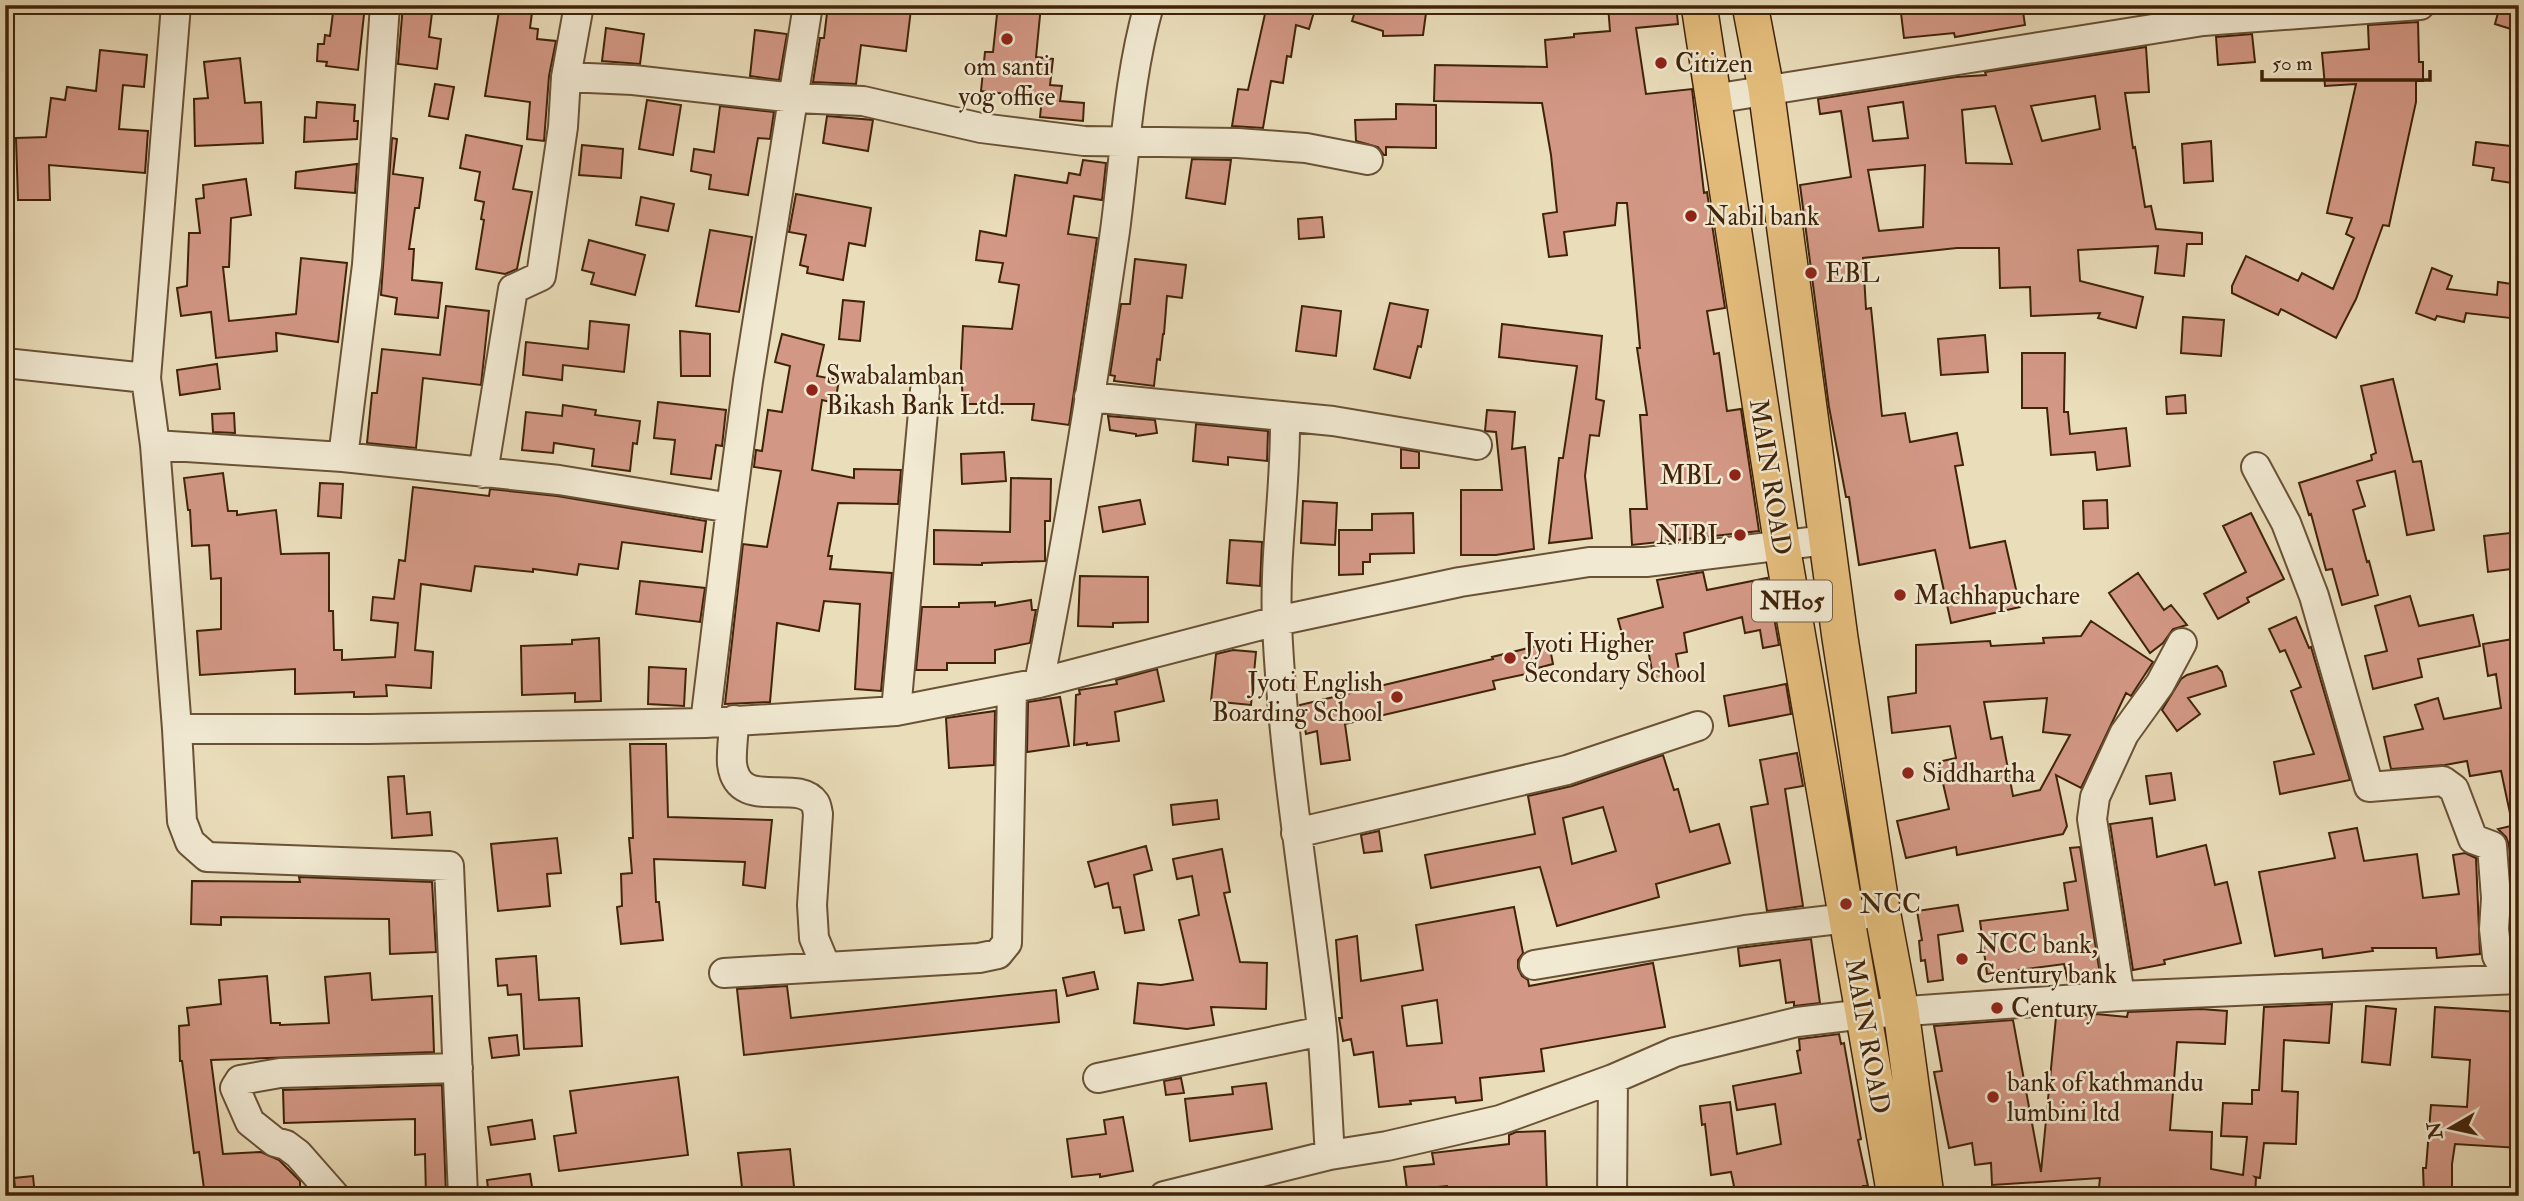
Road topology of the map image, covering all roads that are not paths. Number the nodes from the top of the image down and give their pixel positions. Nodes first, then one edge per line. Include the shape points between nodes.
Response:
1 (176, 5) edge
2 (385, 5) edge
3 (579, 5) edge
4 (808, 5) edge
5 (1149, 5) edge
6 (1699, 5) edge
7 (1750, 5) edge
8 (2420, 5) edge
9 (2202, 13) edge
10 (566, 77) junction
11 (1766, 89) junction
12 (795, 98) junction
13 (1713, 99) junction
14 (1124, 141) junction
15 (1368, 160) dead end
16 (5, 363) edge
17 (146, 378) junction
18 (925, 390) dead end
19 (1089, 397) junction
20 (1285, 418) junction
21 (155, 445) junction
22 (1477, 445) dead end
23 (343, 457) junction
24 (2256, 467) dead end
25 (483, 473) junction
26 (731, 508) junction
27 (1826, 540) junction
28 (1782, 546) junction
29 (1277, 621) junction
30 (2182, 643) dead end
31 (1039, 683) junction
32 (1012, 688) junction
33 (896, 711) junction
34 (734, 720) junction
35 (705, 723) junction
36 (1698, 726) dead end
37 (177, 729) junction
38 (1296, 833) junction
39 (1882, 909) junction
40 (1847, 918) junction
41 (1534, 965) dead end
42 (826, 967) junction
43 (724, 973) dead end
44 (2514, 979) edge
45 (2120, 996) junction
46 (1901, 1011) junction
47 (1865, 1014) junction
48 (1322, 1031) junction
49 (458, 1068) junction
50 (1098, 1078) dead end
51 (1613, 1079) junction
52 (1330, 1156) junction
53 (1201, 1192) edge
54 (335, 1196) edge
55 (463, 1196) edge
56 (1164, 1196) edge
57 (1612, 1196) edge
58 (1895, 1196) edge
59 (1926, 1196) edge

1 - 17 street
2 - 23 street via 367,265
3 - 10 street
4 - 12 street
5 - 14 street
6 - 13 main road, MAIN ROAD / NH05
7 - 11 main road, MAIN ROAD / NH05
8 - 9 street
9 - 11 street
10 - 12 street
10 - 25 street via 541,276 513,289
11 - 13 street
11 - 27 main road, MAIN ROAD / NH05
12 - 14 street via 863,101 981,128 1084,141
12 - 26 street
13 - 28 main road, MAIN ROAD / NH05
14 - 15 street via 1306,148
14 - 19 street
16 - 17 street
17 - 21 street
18 - 33 street
19 - 20 street
19 - 31 street
20 - 22 street via 1333,421
20 - 29 street
21 - 23 street
21 - 37 street
23 - 25 street
24 - 44 street via 2286,523 2314,596 2369,787 2443,781 2454,789 2473,839 2492,846 2497,956
25 - 26 street via 559,480
26 - 35 street
27 - 28 street
27 - 39 main road, MAIN ROAD / NH05
28 - 29 street via 1646,562 1589,562 1461,582
28 - 40 main road, MAIN ROAD / NH05
29 - 31 street
29 - 38 street
30 - 45 street via 2124,734 2095,797 2093,829
31 - 32 street
32 - 33 street
32 - 42 street via 1007,943 998,954 979,958
33 - 34 street
34 - 35 street
34 - 42 street via 732,766 738,782 752,791 804,794 815,803 814,938
35 - 37 street
36 - 38 street via 1567,770
37 - 49 street via 182,821 190,842 207,857 449,866
38 - 48 street
39 - 40 street
39 - 46 main road, MAIN ROAD / NH05
40 - 41 street
40 - 47 main road, MAIN ROAD / NH05
42 - 43 street
44 - 45 street
45 - 46 street
46 - 47 street
46 - 59 main road, MAIN ROAD / NH05
47 - 51 street via 1797,1022 1675,1052
47 - 58 main road, MAIN ROAD / NH05
48 - 50 street
48 - 52 street
49 - 54 street via 281,1073 240,1080 235,1088 250,1122 298,1154
49 - 55 street
51 - 52 street via 1500,1120
51 - 57 street
52 - 53 street
53 - 56 street

